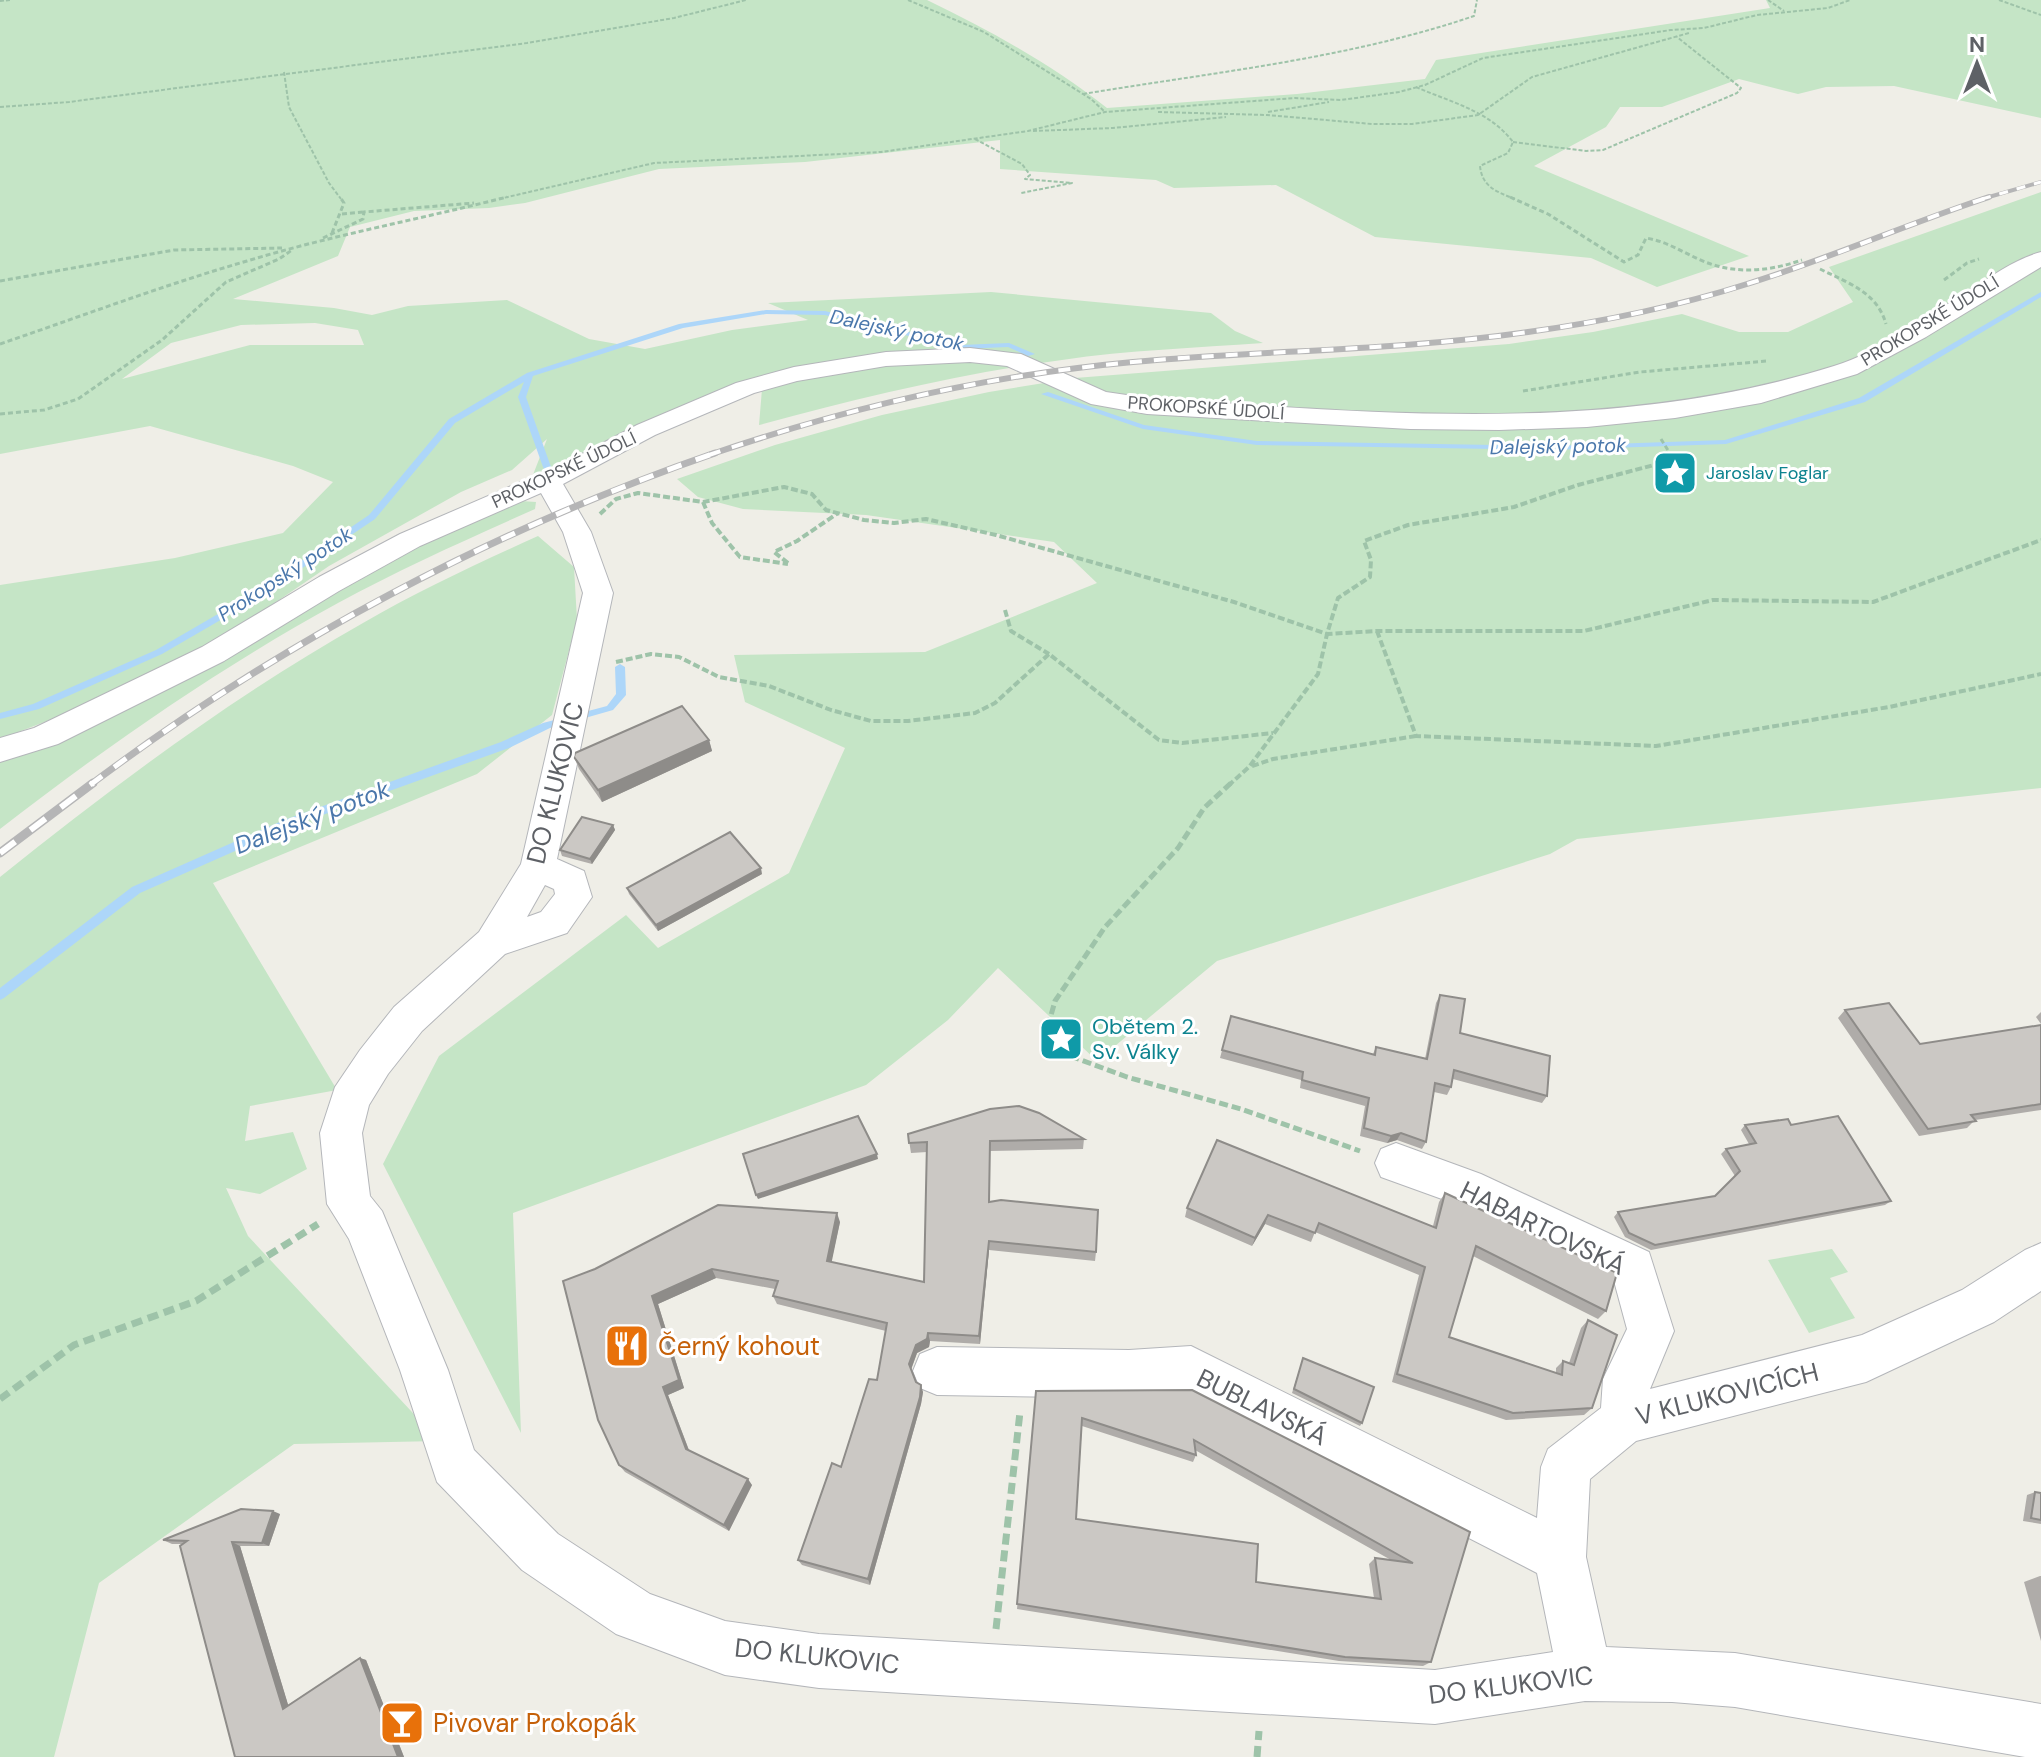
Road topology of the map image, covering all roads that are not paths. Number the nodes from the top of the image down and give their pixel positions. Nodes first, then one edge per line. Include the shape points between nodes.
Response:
1 (2041, 259) edge
2 (547, 480) junction
3 (0, 750) edge
4 (1396, 1163) road end
5 (2041, 1265) edge
6 (937, 1371) dead end
7 (1624, 1420) junction
8 (1560, 1557) junction
9 (1585, 1674) junction
10 (2041, 1732) edge

1 - 2 street, PROKOPSKÉ ÚDOLÍ via 1846,371 1706,407 1569,419 1435,422 1147,406 1100,399 1012,359 886,359 745,388
2 - 3 street, PROKOPSKÉ ÚDOLÍ via 410,540 213,654 120,701 46,736
2 - 9 street, DO KLUKOVIC via 574,527 598,593 538,866 492,943 408,1019 374,1062 350,1100 341,1133 349,1204 366,1226 424,1370 454,1465 540,1552 635,1615 725,1648 819,1661 1435,1697
4 - 7 street, HABARTOVSKÁ via 1466,1188 1633,1267 1651,1331 1627,1379
5 - 7 street, V KLUKOVICÍCH via 1978,1306 1866,1358
6 - 8 street, BUBLAVSKÁ via 1191,1370
7 - 8 street, V KLUKOVICÍCH via 1566,1467
8 - 9 street, V KLUKOVICÍCH
9 - 10 street, DO KLUKOVIC via 1735,1680

